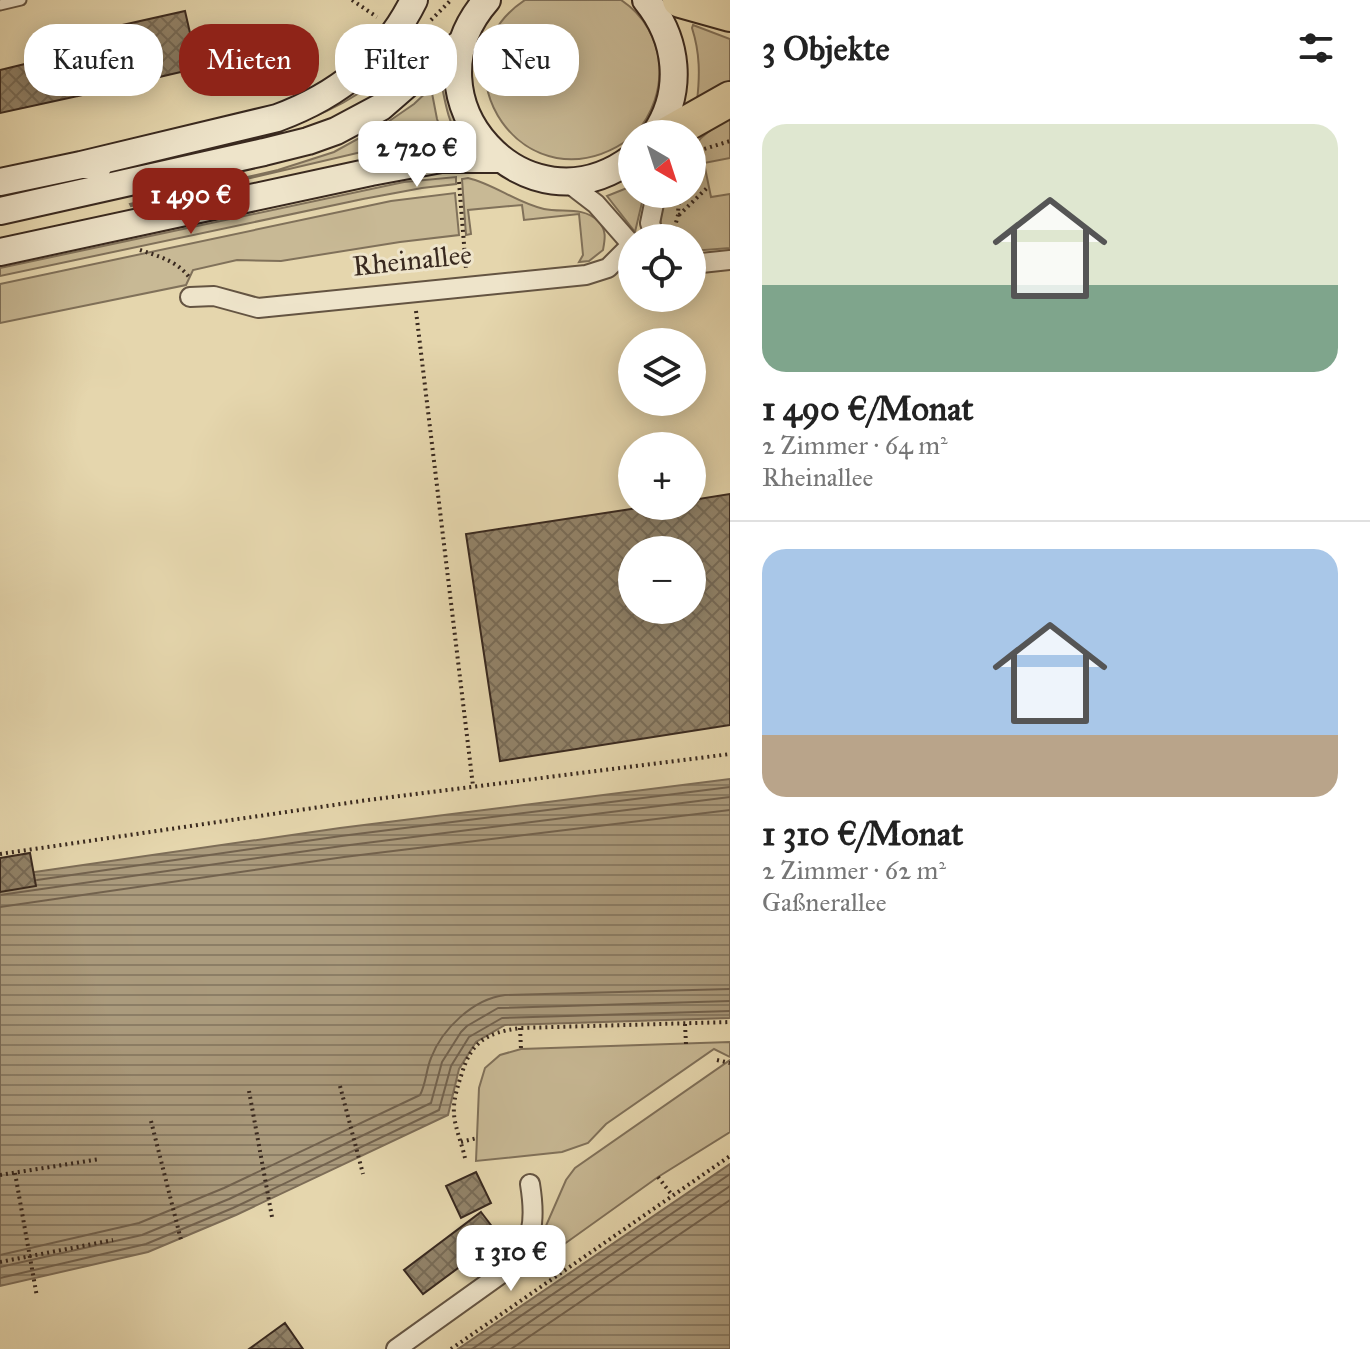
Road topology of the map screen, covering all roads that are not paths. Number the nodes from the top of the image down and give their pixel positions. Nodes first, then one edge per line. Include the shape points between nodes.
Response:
1 (21, 0) edge
2 (414, 0) edge
3 (469, 0) edge
4 (487, 0) edge
5 (646, 0) edge
6 (680, 0) edge
7 (0, 5) edge
8 (730, 14) edge
9 (465, 35) junction
10 (730, 99) edge
11 (668, 120) edge
12 (677, 120) edge
13 (501, 159) junction
14 (213, 163) junction
15 (81, 165) junction
16 (618, 168) edge
17 (566, 181) junction
18 (0, 182) edge
19 (0, 211) edge
20 (618, 229) edge
21 (0, 252) edge
22 (618, 260) edge
23 (730, 260) edge
24 (706, 263) edge
25 (195, 297) road end
26 (530, 1184) dead end
27 (396, 1349) edge

1 - 7 lane
2 - 15 main road via 367,64 304,108
3 - 9 main road
4 - 9 main road
5 - 11 main road via 672,50
6 - 8 highway
9 - 13 main road via 458,71 461,100 472,127
9 - 14 main road via 381,107 336,131
10 - 12 highway
13 - 17 main road via 531,175
13 - 21 main road via 441,159
14 - 15 main road
14 - 19 main road
15 - 18 main road
16 - 17 main road
17 - 20 street, Rheinallee
22 - 25 street, Rheinallee via 595,274 258,308 214,296
23 - 24 street
26 - 27 street via 533,1227 514,1262

